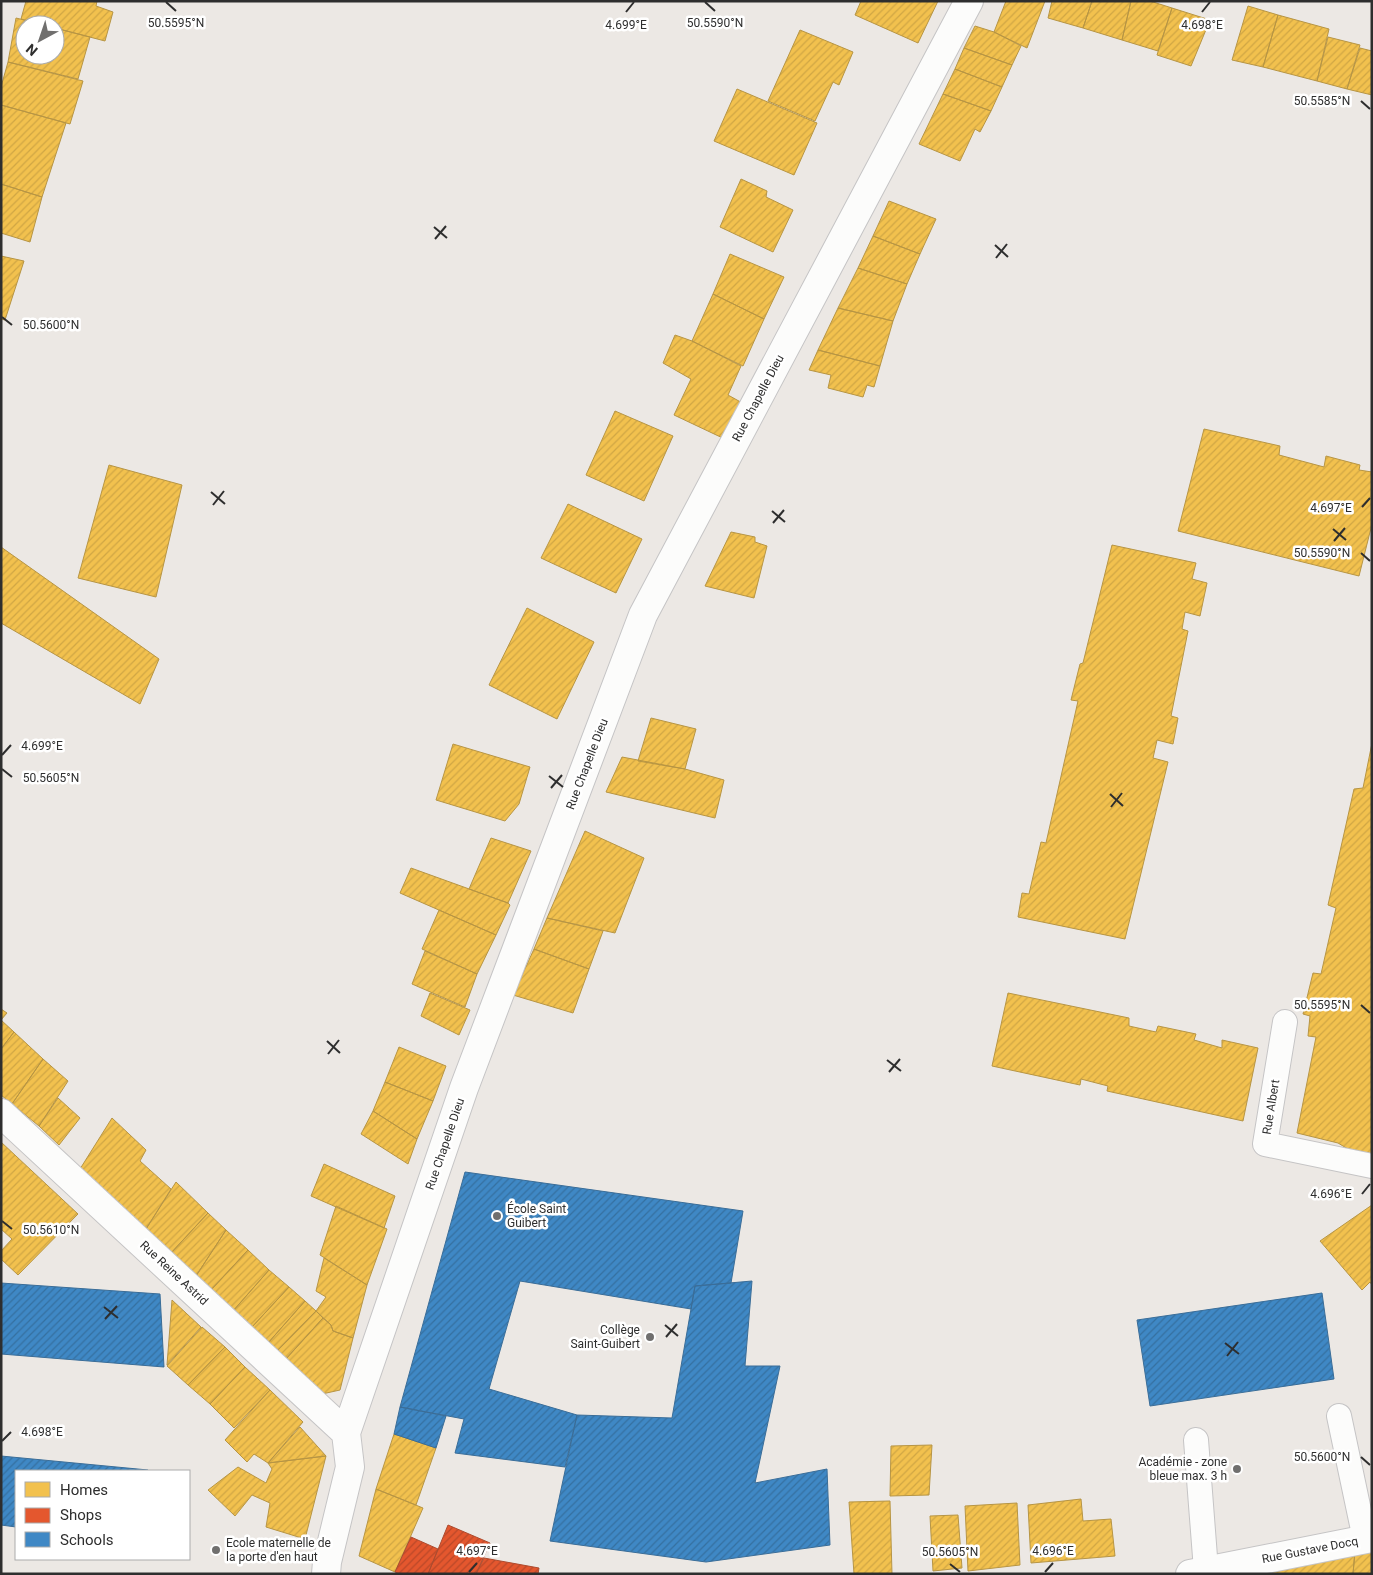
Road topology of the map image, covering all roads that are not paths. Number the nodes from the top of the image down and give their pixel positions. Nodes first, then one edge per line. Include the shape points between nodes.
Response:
1 (969, 1) edge
2 (1285, 1022) dead end
3 (1, 1113) edge
4 (1372, 1166) edge
5 (1339, 1416) dead end
6 (346, 1433) junction
7 (1196, 1440) dead end
8 (1369, 1539) edge
9 (1198, 1572) edge
10 (326, 1574) edge

1 - 6 street, Rue Chapelle Dieu via 643,615 464,1088
2 - 4 lane, Rue Albert via 1265,1144
3 - 6 street, Rue Reine Astrid
5 - 8 lane
6 - 10 street, Rue Chapelle Dieu via 350,1467
7 - 9 lane
8 - 9 street, Rue Gustave Docq

